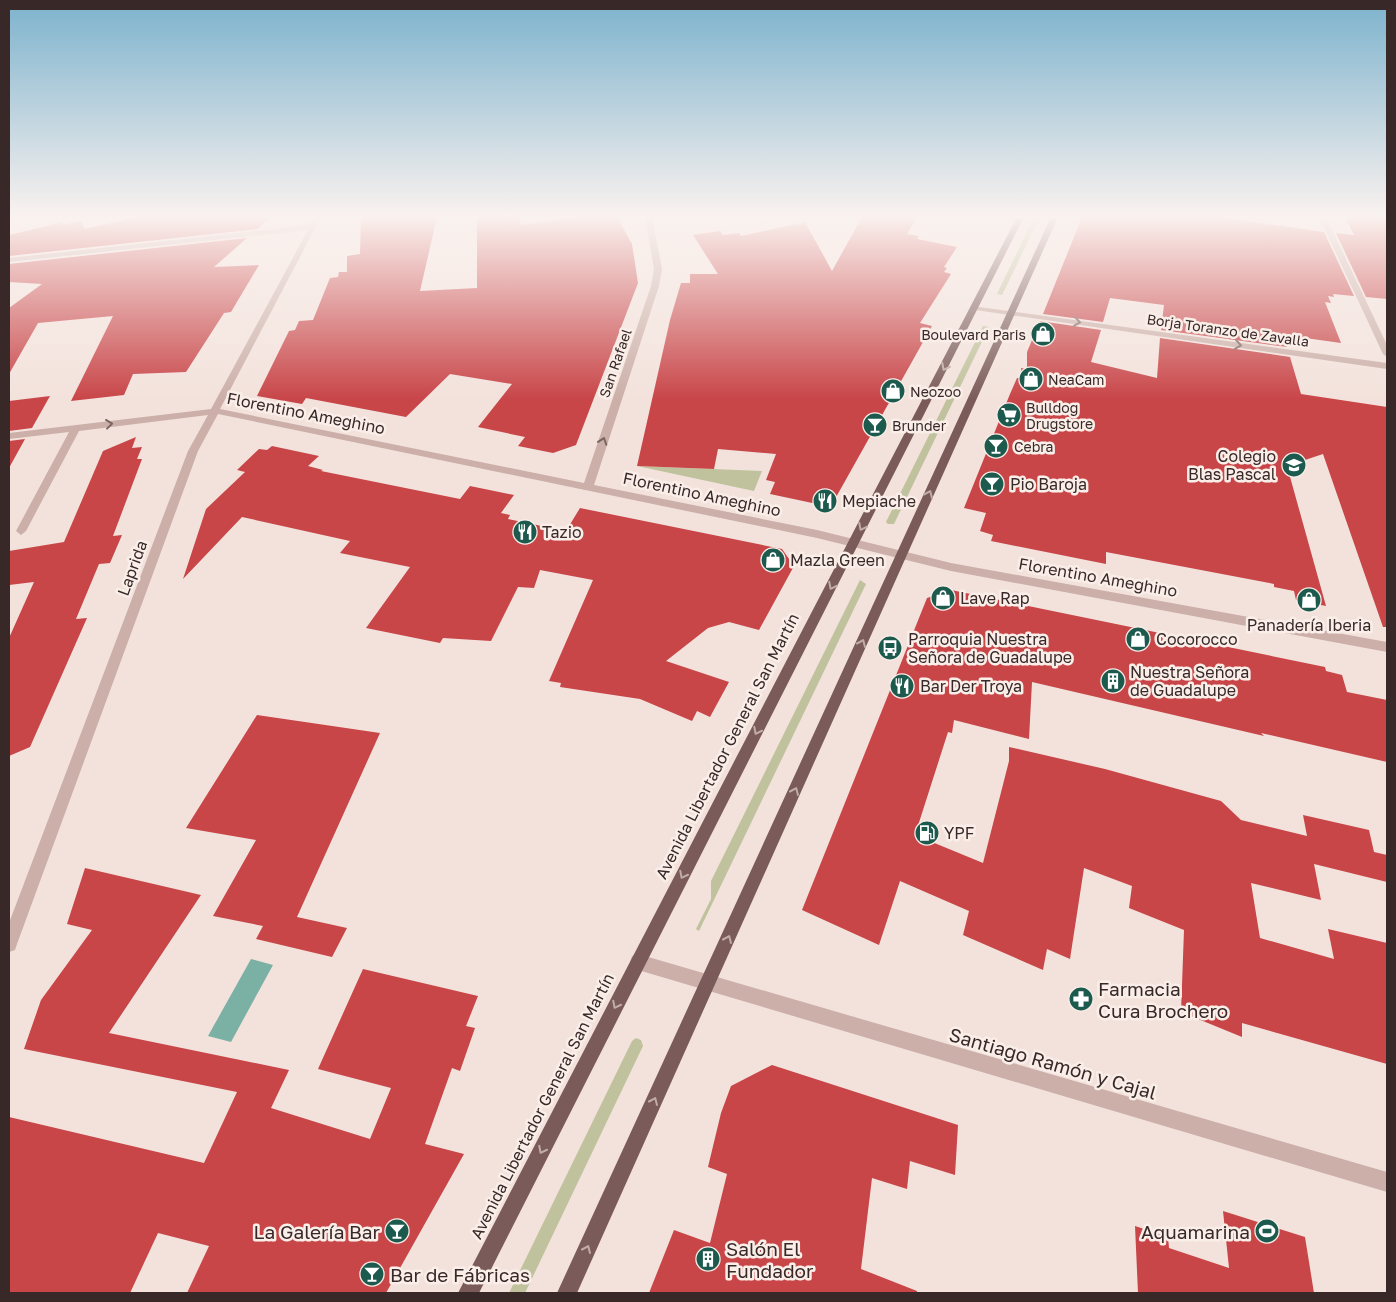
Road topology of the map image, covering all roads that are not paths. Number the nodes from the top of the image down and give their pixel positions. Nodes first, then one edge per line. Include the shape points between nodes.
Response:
1 (286, 278) edge
2 (657, 278) edge
3 (990, 278) edge
4 (1028, 278) edge
5 (1351, 278) edge
6 (975, 308) junction
7 (1012, 313) junction
8 (1387, 354) edge
9 (1387, 366) edge
10 (214, 412) junction
11 (75, 428) junction
12 (9, 436) edge
13 (588, 487) junction
14 (21, 531) dead end
15 (854, 543) junction
16 (902, 555) junction
17 (1387, 647) edge
18 (9, 944) edge
19 (638, 962) junction
20 (708, 983) junction
21 (1387, 1182) edge
22 (468, 1293) edge
23 (567, 1293) edge

1 - 10 street, Laprida
13 -> 2 street, San Rafael
3 - 6 main road, Avenida Libertador General San Martín
4 - 7 main road
5 - 8 street
6 - 7 street, Borja Toranzo de Zavalla
6 -> 15 main road, Avenida Libertador General San Martín
7 -> 9 street, Borja Toranzo de Zavalla
16 -> 7 main road
11 -> 10 street, Florentino Ameghino
10 - 13 street, Florentino Ameghino
10 - 18 street, Laprida via 193,451
11 - 12 street, Florentino Ameghino
11 - 14 street
13 - 15 street, Florentino Ameghino
15 - 16 street, Florentino Ameghino
15 -> 19 main road, Avenida Libertador General San Martín
16 - 17 street, Florentino Ameghino via 961,569
20 -> 16 main road
19 - 20 street, Santiago Ramón y Cajal
19 -> 22 main road, Avenida Libertador General San Martín
20 - 21 street, Santiago Ramón y Cajal
23 -> 20 main road

